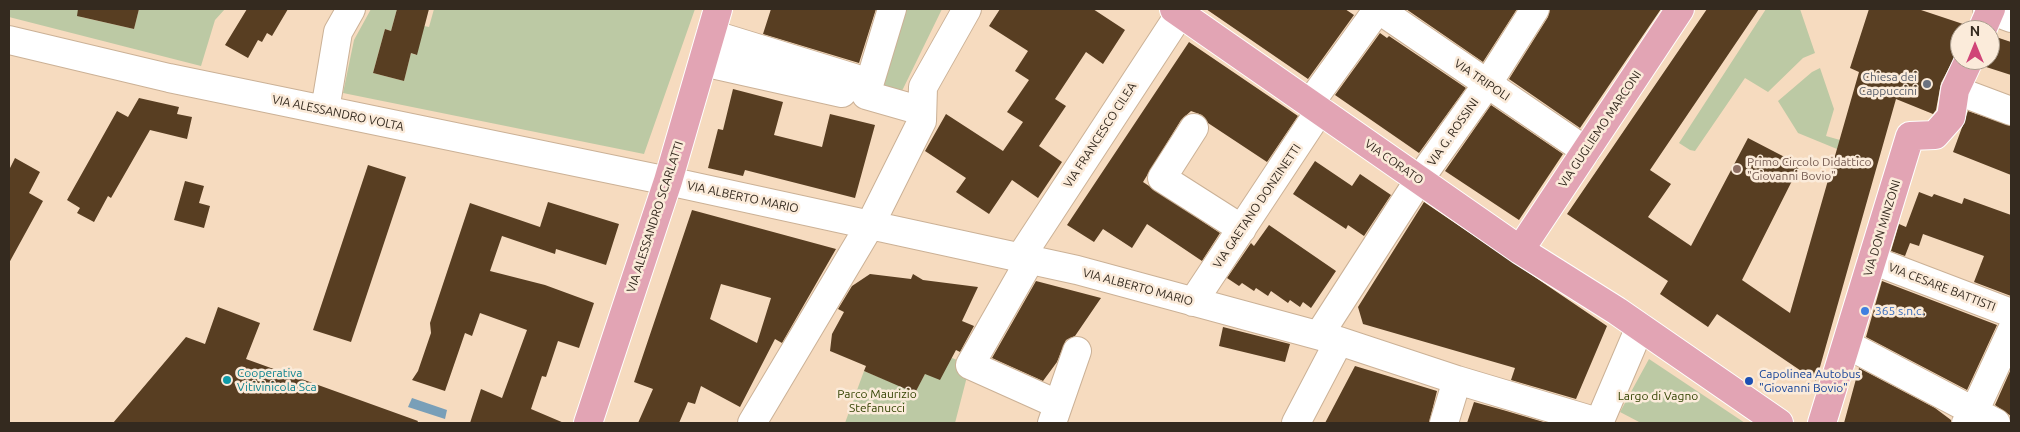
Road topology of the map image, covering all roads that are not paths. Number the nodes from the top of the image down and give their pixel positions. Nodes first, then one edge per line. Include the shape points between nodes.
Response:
1 (351, 9) edge
2 (892, 9) edge
3 (967, 9) edge
4 (1378, 9) edge
5 (1535, 9) edge
6 (1680, 9) edge
7 (1179, 10) edge
8 (714, 21) edge
9 (9, 40) edge
10 (703, 62) junction
11 (1964, 70) edge
12 (1488, 83) junction
13 (1955, 90) junction
14 (1315, 107) junction
15 (325, 110) junction
16 (922, 111) junction
17 (2011, 112) edge
18 (1194, 128) dead end
19 (1586, 151) junction
20 (668, 180) junction
21 (1419, 180) junction
22 (870, 225) junction
23 (1242, 229) junction
24 (1520, 250) junction
25 (1025, 259) junction
26 (1872, 260) junction
27 (1193, 302) junction
28 (2011, 313) edge
29 (1640, 327) junction
30 (2011, 332) edge
31 (1329, 338) junction
32 (1848, 345) junction
33 (1077, 350) dead end
34 (1457, 380) junction
35 (1055, 413) edge
36 (1979, 419) edge
37 (588, 423) edge
38 (752, 423) edge
39 (1296, 423) edge
40 (1444, 423) edge
41 (1600, 423) edge
42 (1779, 423) edge
43 (1822, 423) edge

1 - 15 street via 338,32
2 - 16 street via 866,95
3 - 16 street via 923,87
4 - 12 street, VIA TRIPOLI
4 - 14 street, VIA GAETANO DONZINETTI
5 - 12 street, VIA G. ROSSINI
6 - 19 main road, VIA GUGLIEMO MARCONI
7 - 14 main road, VIA CORATO
7 - 25 street, VIA FRANCESCO CILEA
8 - 10 main road, VIA ALESSANDRO SCARLATTI
8 - 10 street via 848,86
9 - 15 street, VIA ALESSANDRO VOLTA
10 - 20 main road, VIA ALESSANDRO SCARLATTI
11 - 13 main road, VIA DON MINZONI
12 - 19 street, VIA TRIPOLI
12 - 21 street, VIA G. ROSSINI
13 - 17 street
13 - 26 main road, VIA DON MINZONI via 1951,116 1935,135 1910,136
14 - 21 main road, VIA CORATO
14 - 23 street, VIA GAETANO DONZINETTI
15 - 20 street, VIA ALESSANDRO VOLTA
16 - 22 street via 922,121
18 - 23 street via 1162,178
19 - 24 main road, VIA GUGLIEMO MARCONI
20 - 22 street, VIA ALBERTO MARIO
20 - 37 main road, VIA ALESSANDRO SCARLATTI
21 - 24 main road, VIA CORATO
21 - 31 street, VIA G. ROSSINI
22 - 25 street, VIA ALBERTO MARIO
22 - 38 street
23 - 27 street, VIA GAETANO DONZINETTI
24 - 29 main road, VIA CORATO
25 - 27 street, VIA ALBERTO MARIO
25 - 35 street, VIA FRANCESCO CILEA via 970,365
26 - 28 street, VIA CESARE BATTISTI
26 - 32 main road, VIA DON MINZONI
27 - 31 street, VIA ALBERTO MARIO
29 - 41 street
29 - 42 main road, VIA CORATO
30 - 36 street
31 - 34 street, VIA ALBERTO MARIO
31 - 39 street, VIA G. ROSSINI
32 - 36 street
32 - 43 main road, VIA DON MINZONI
33 - 35 street
34 - 40 street
34 - 41 street, VIA ALBERTO MARIO

